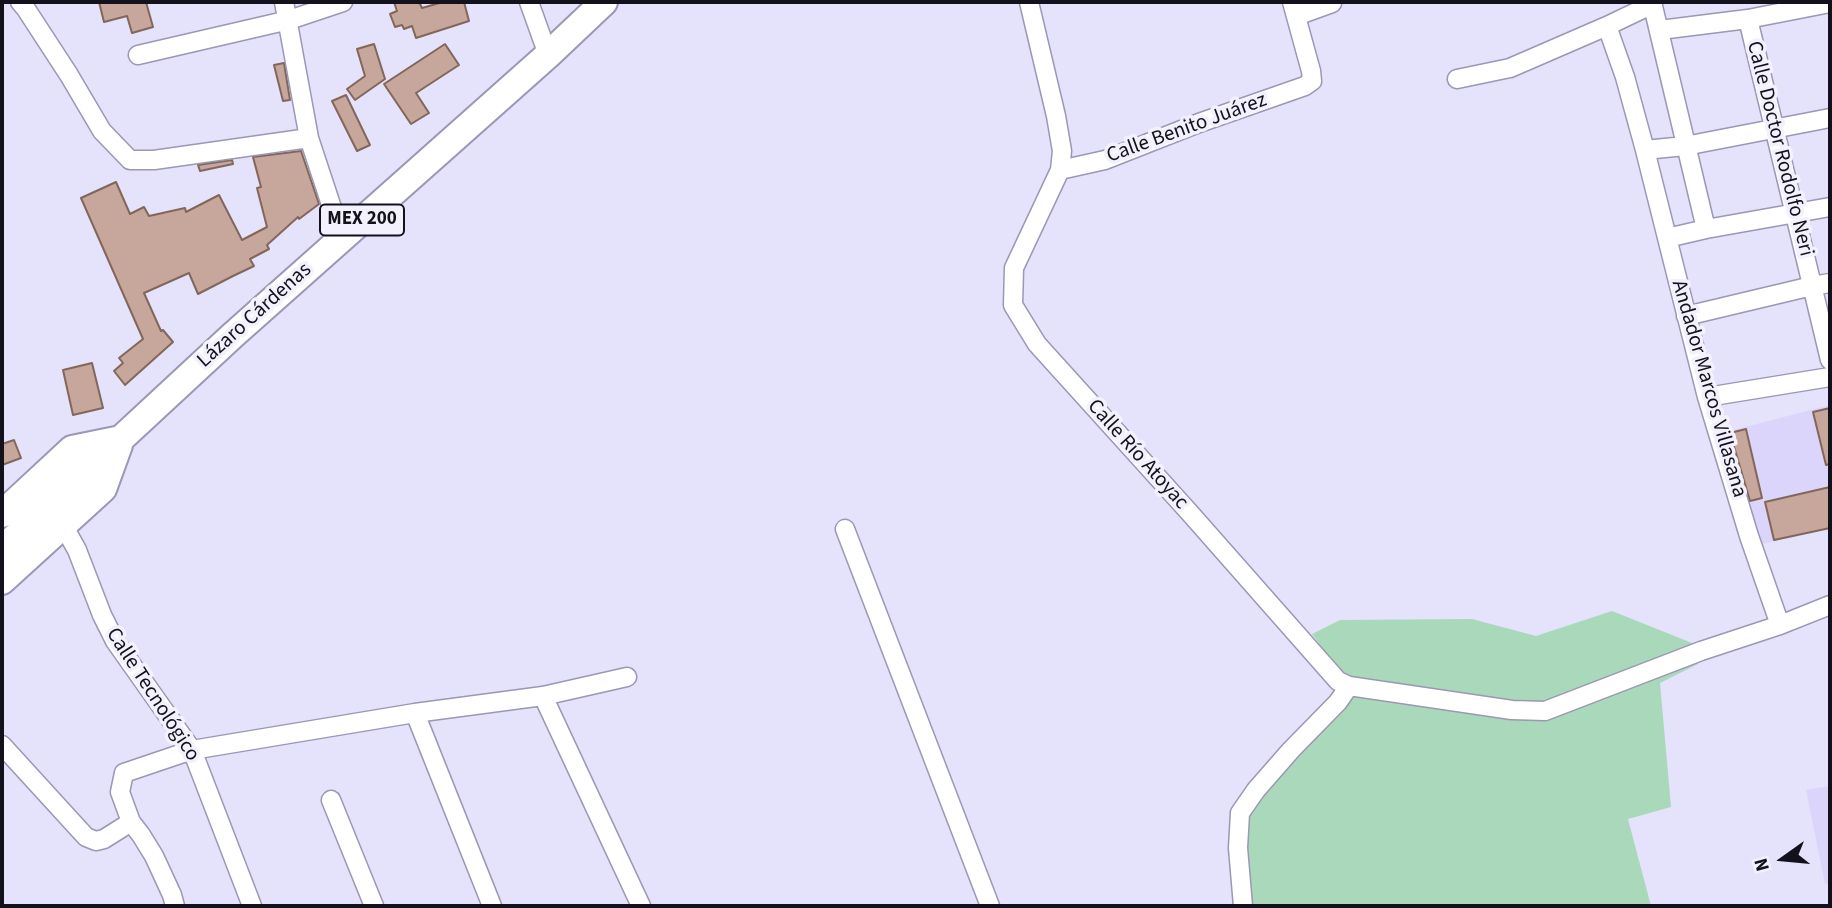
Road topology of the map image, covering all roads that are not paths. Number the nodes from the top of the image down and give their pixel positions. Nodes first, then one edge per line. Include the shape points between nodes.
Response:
1 (20, 2) edge
2 (284, 2) edge
3 (343, 2) edge
4 (529, 2) edge
5 (604, 2) edge
6 (1029, 2) edge
7 (1332, 3) edge
8 (1653, 3) edge
9 (1830, 3) edge
10 (1294, 9) edge
11 (1748, 19) junction
12 (289, 20) junction
13 (1607, 26) junction
14 (1660, 30) junction
15 (138, 55) dead end
16 (548, 55) junction
17 (1457, 79) dead end
18 (1830, 118) edge
19 (1774, 128) junction
20 (309, 138) junction
21 (1685, 146) junction
22 (1645, 150) junction
23 (1060, 170) junction
24 (1830, 207) edge
25 (1795, 213) junction
26 (1706, 229) junction
27 (342, 238) junction
28 (1667, 238) junction
29 (1821, 284) edge
30 (1686, 316) junction
31 (1830, 360) edge
32 (1830, 377) edge
33 (1707, 397) junction
34 (121, 439) junction
35 (2, 514) edge
36 (63, 525) junction
37 (845, 529) dead end
38 (2, 549) edge
39 (2, 581) edge
40 (1830, 605) edge
41 (1780, 625) junction
42 (627, 677) dead end
43 (1349, 686) junction
44 (543, 696) junction
45 (415, 713) junction
46 (2, 745) edge
47 (192, 750) junction
48 (331, 800) dead end
49 (131, 822) junction
50 (174, 906) edge
51 (252, 906) edge
52 (374, 906) edge
53 (492, 906) edge
54 (641, 906) edge
55 (990, 906) edge
56 (1243, 906) edge

1 - 20 street via 102,131 130,160
2 - 12 street
3 - 12 street
4 - 16 street
5 - 16 main road, Lázaro Cárdenas / MEX 200
6 - 23 street, Calle Río Atoyac via 1056,116
7 - 10 street
8 - 13 street
8 - 14 street
9 - 11 street
10 - 23 street, Calle Benito Juárez via 1311,71 1312,81 1305,86 1105,160
11 - 14 street
11 - 19 street, Calle Doctor Rodolfo Neri
12 - 15 street
12 - 20 street
13 - 17 street via 1510,68
13 - 22 street, Andador Marcos Villasana
14 - 21 street
16 - 27 main road, Lázaro Cárdenas / MEX 200
18 - 19 street
19 - 21 street
19 - 25 street, Calle Doctor Rodolfo Neri
20 - 27 street
21 - 22 street
21 - 26 street
22 - 28 street, Andador Marcos Villasana
23 - 43 street, Calle Río Atoyac via 1014,268 1013,305 1037,344 1338,681
24 - 25 street
25 - 26 street
25 - 29 street, Calle Doctor Rodolfo Neri
26 - 28 street
27 - 34 main road, Lázaro Cárdenas / MEX 200
28 - 30 street, Andador Marcos Villasana
29 - 30 street
29 - 31 street, Calle Doctor Rodolfo Neri
30 - 33 street, Andador Marcos Villasana
32 - 33 street
33 - 41 street, Andador Marcos Villasana
34 - 35 main road via 72,449
34 - 36 main road, MEX 200 via 103,489
34 - 38 main road, Lázaro Cárdenas / MEX 200
36 - 39 main road, MEX 200
36 - 47 street, Calle Tecnológico via 115,641
37 - 55 street
40 - 41 street
41 - 43 street via 1545,711
42 - 44 street
43 - 56 street via 1240,813
44 - 45 street
44 - 54 street
45 - 47 street
45 - 53 street
46 - 49 street via 86,837 104,839
47 - 49 street via 124,773 120,792
47 - 51 street, Calle Tecnológico
48 - 52 street
49 - 50 street via 154,856

